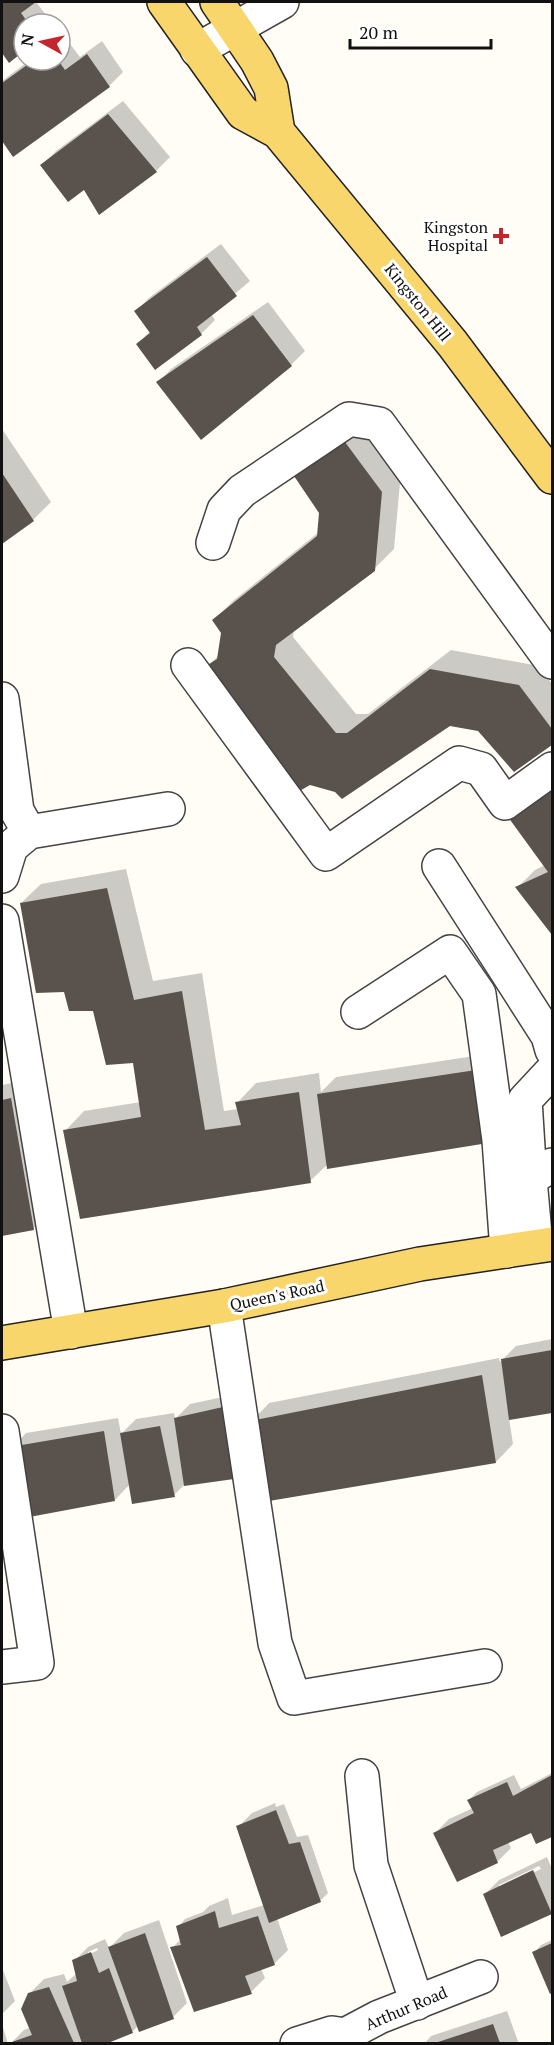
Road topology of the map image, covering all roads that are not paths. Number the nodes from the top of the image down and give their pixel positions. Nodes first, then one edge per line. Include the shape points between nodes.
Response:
1 (164, 2) edge
2 (217, 2) edge
3 (282, 2) edge
4 (235, 28) junction
5 (197, 50) junction
6 (278, 132) junction
7 (552, 477) edge
8 (213, 543) dead end
9 (552, 662) edge
10 (188, 665) dead end
11 (2, 699) edge
12 (552, 769) edge
13 (168, 809) dead end
14 (29, 832) junction
15 (439, 866) dead end
16 (2, 876) edge
17 (2, 921) edge
18 (358, 1012) dead end
19 (552, 1050) edge
20 (552, 1071) edge
21 (541, 1172) edge
22 (532, 1247) edge
23 (224, 1306) junction
24 (71, 1332) junction
25 (2, 1343) edge
26 (2, 1431) edge
27 (485, 1666) dead end
28 (2, 1667) edge
29 (362, 1776) dead end
30 (481, 1977) dead end
31 (417, 2003) junction
32 (347, 2039) edge
33 (297, 2043) edge

1 - 5 main road, Kingston Hill
2 - 4 main road
3 - 4 street
4 - 5 street
4 - 6 main road via 271,88
5 - 6 main road, Kingston Hill via 243,114
6 - 7 main road, Kingston Hill via 452,343
8 - 9 street via 224,510 242,491 349,419 379,424
10 - 12 street via 326,854 459,763 481,769 505,803
11 - 14 street via 16,811
13 - 14 street
14 - 16 street via 11,847
15 - 19 street via 548,1036
17 - 24 street
18 - 22 street via 450,952 479,994 499,1140
20 - 21 street via 525,1100
21 - 22 street
22 - 23 main road, Queen's Road via 420,1264
23 - 24 main road, Queen's Road
23 - 27 street via 275,1643 294,1698
24 - 25 main road, Queen's Road
26 - 28 street via 37,1663
29 - 31 street via 371,1865
30 - 31 street, Arthur Road
31 - 32 street, Arthur Road via 379,2018
32 - 33 street, Arthur Road via 332,2033

